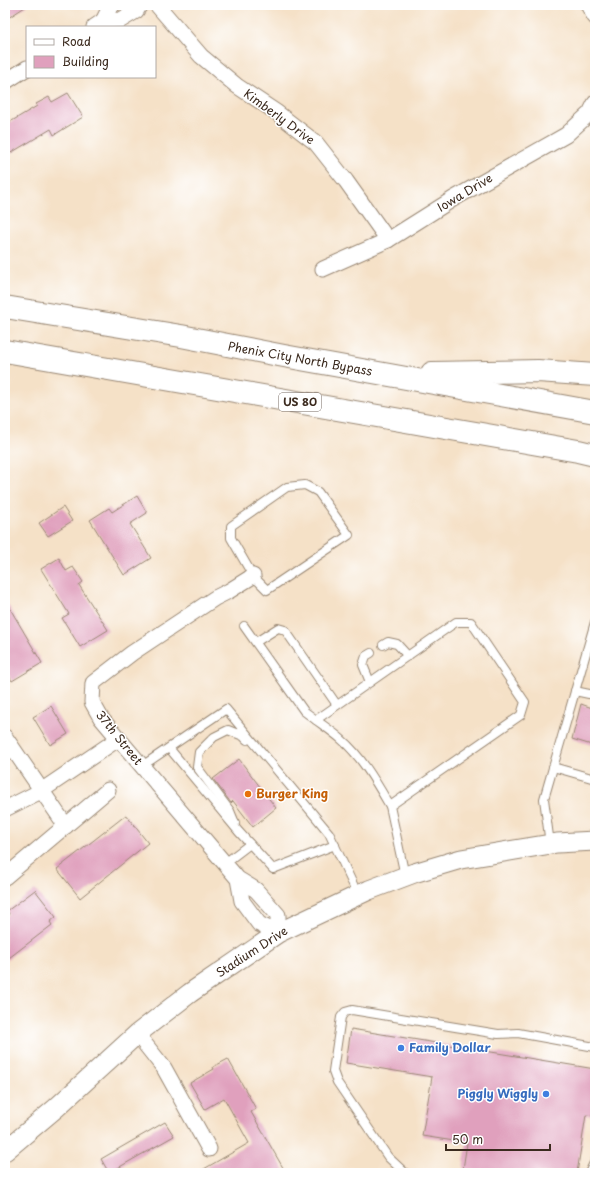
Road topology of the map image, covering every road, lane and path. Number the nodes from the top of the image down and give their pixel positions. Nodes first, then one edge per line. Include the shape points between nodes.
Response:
1 (113, 5) edge
2 (140, 5) edge
3 (157, 5) edge
4 (588, 5) edge
5 (595, 17) edge
6 (98, 24) edge
7 (26, 69) edge
8 (5, 82) edge
9 (595, 104) edge
10 (388, 240) junction
11 (323, 269) dead end
12 (5, 307) edge
13 (5, 351) edge
14 (387, 374) junction
15 (595, 375) edge
16 (595, 412) edge
17 (439, 426) junction
18 (595, 455) edge
19 (595, 469) edge
20 (252, 576) junction
21 (595, 622) edge
22 (244, 626) dead end
23 (256, 642) junction
24 (592, 644) edge
25 (383, 645) dead end
26 (371, 653) dead end
27 (408, 656) junction
28 (370, 682) junction
29 (575, 691) junction
30 (593, 695) edge
31 (338, 705) junction
32 (316, 720) junction
33 (5, 737) edge
34 (118, 739) junction
35 (169, 748) junction
36 (268, 760) junction
37 (142, 766) junction
38 (553, 767) junction
39 (595, 779) edge
40 (41, 790) junction
41 (108, 790) dead end
42 (390, 806) junction
43 (5, 809) edge
44 (66, 826) junction
45 (239, 832) junction
46 (595, 841) edge
47 (250, 844) junction
48 (550, 844) junction
49 (335, 845) junction
50 (225, 863) junction
51 (405, 876) junction
52 (5, 877) edge
53 (358, 895) junction
54 (278, 933) junction
55 (137, 1034) junction
56 (595, 1047) edge
57 (209, 1149) dead end
58 (5, 1151) edge
59 (595, 1161) edge
60 (405, 1173) edge
61 (589, 1173) edge

1 - 6 street
2 - 6 street via 120,20
3 - 10 street, Kimberly Drive via 201,56 237,86 316,142
4 - 5 street
7 - 8 street
9 - 10 street, Iowa Drive via 566,134
10 - 11 street, Iowa Drive
12 - 14 highway, Phenix City North Bypass
13 - 17 highway, US 80
14 - 15 highway via 538,371
14 - 16 highway, Phenix City North Bypass
17 - 18 highway, US 80
17 - 19 highway
20 - 20 lane via 267,590 349,535 318,492 305,485 287,487 231,526 231,538
20 - 34 street, 37th Street via 132,653 93,683 92,702
21 - 24 lane
22 - 23 lane
23 - 31 lane via 278,628 285,630
23 - 32 lane via 304,711
24 - 29 lane
25 - 27 lane via 388,642 397,644
26 - 28 lane via 366,656 363,665
27 - 28 lane
27 - 42 lane via 456,622 471,622 525,702 521,715
28 - 31 lane
29 - 30 lane
29 - 38 lane
31 - 32 lane
32 - 42 lane via 357,755
33 - 40 street
34 - 37 street, 37th Street
34 - 40 street
35 - 36 lane via 226,709
35 - 37 lane
35 - 45 lane
36 - 45 lane via 243,736 228,730 214,737 199,752 197,767 230,811
36 - 49 lane via 329,833
37 - 50 street, 37th Street
38 - 39 lane
38 - 48 lane via 544,799
40 - 43 street
40 - 44 street
41 - 44 street
42 - 51 lane
44 - 52 street
45 - 47 lane
46 - 48 street, Stadium Drive
47 - 49 lane via 273,869
47 - 50 lane
48 - 51 street, Stadium Drive via 461,859
49 - 53 lane
50 - 54 street, 37th Street via 238,879 242,901 259,924
51 - 53 street, Stadium Drive
53 - 54 street, Stadium Drive
54 - 55 street, Stadium Drive via 190,993
55 - 57 street via 164,1068
55 - 58 street, Stadium Drive
56 - 60 lane via 518,1033 498,1034 352,1010 345,1012 341,1017 333,1071 337,1082 388,1157
59 - 61 lane

